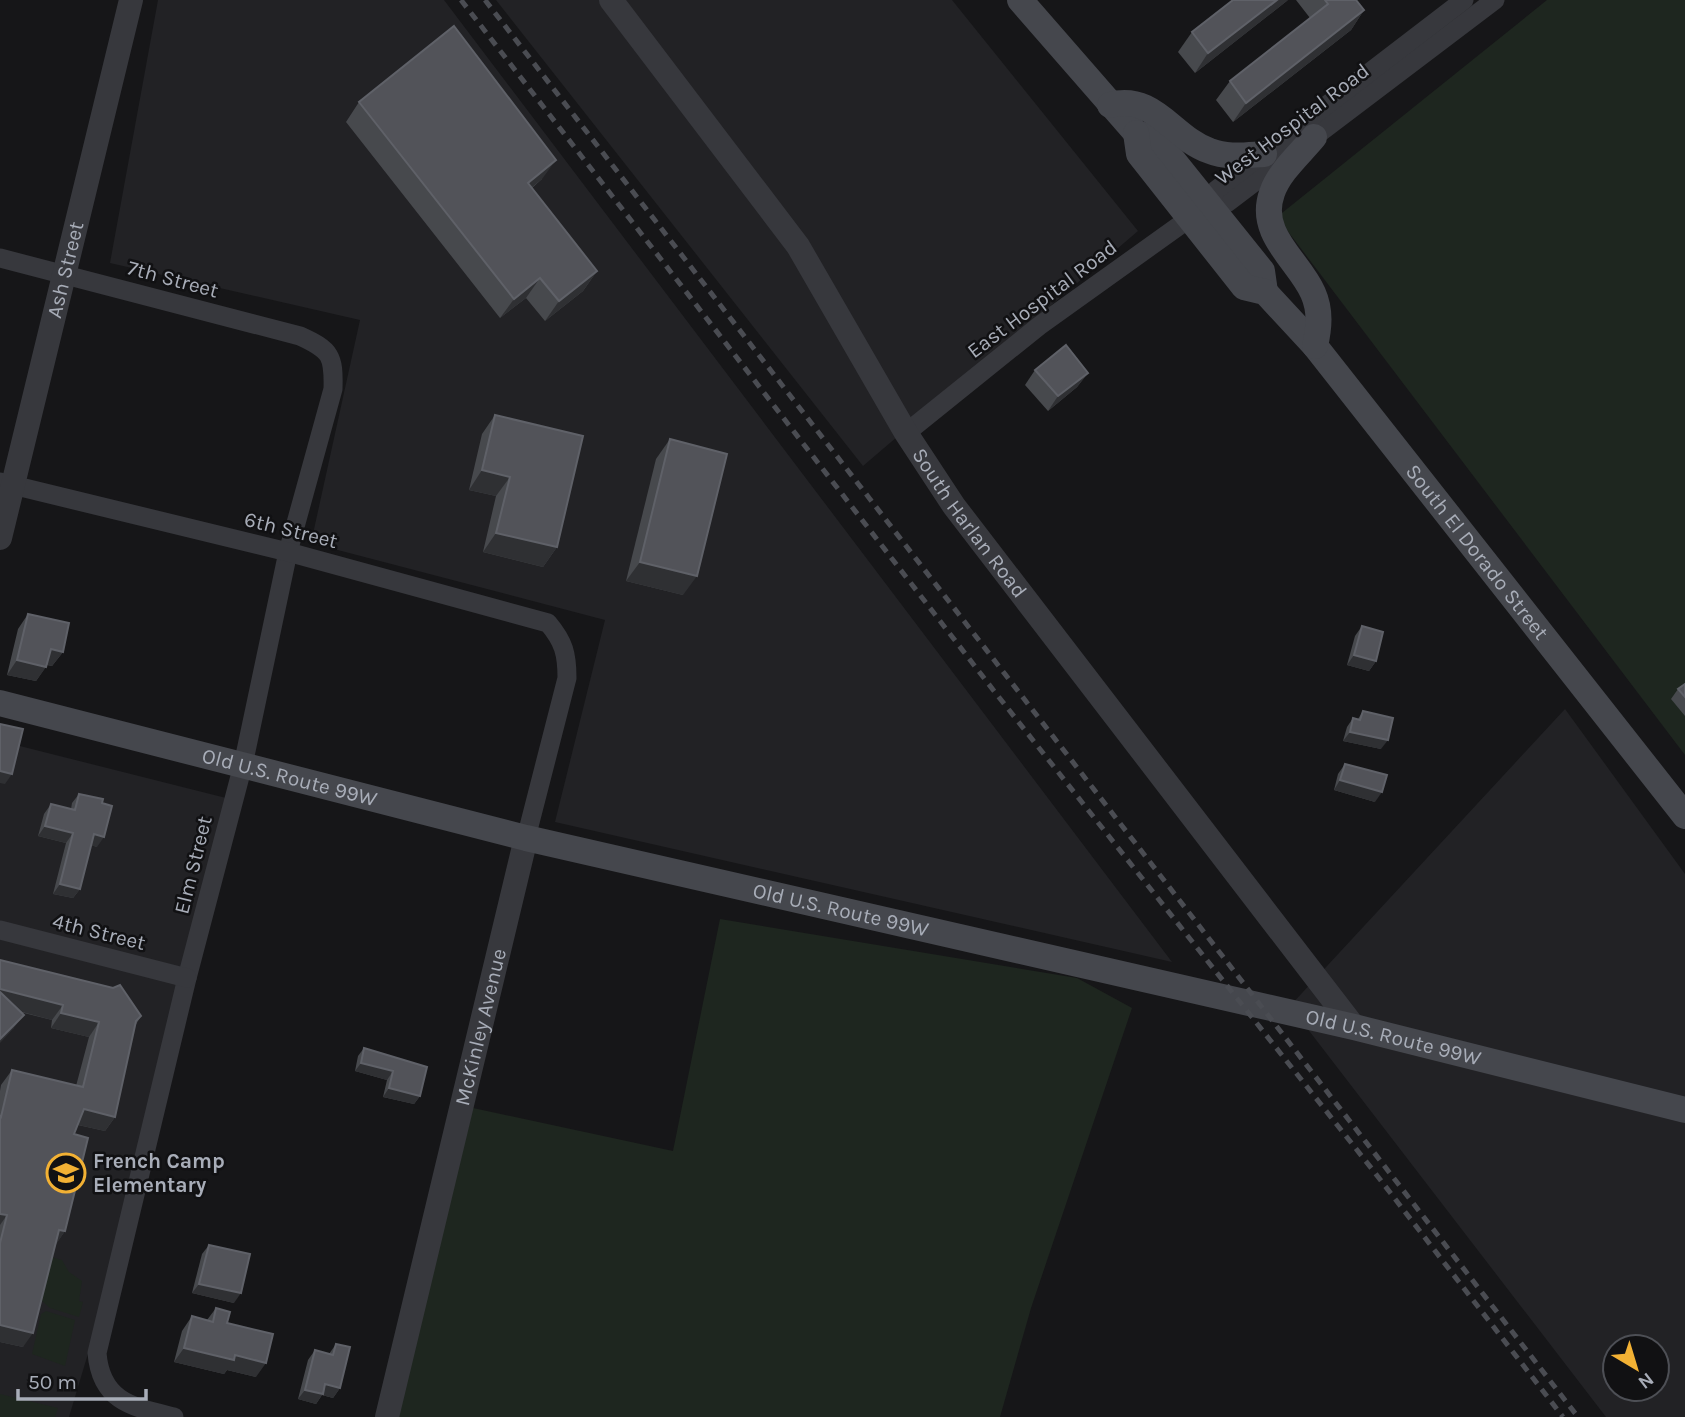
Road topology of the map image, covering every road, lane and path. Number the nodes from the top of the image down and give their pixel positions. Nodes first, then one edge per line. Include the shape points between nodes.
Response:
1 (122, 0) edge
2 (131, 0) edge
3 (611, 0) edge
4 (1020, 0) edge
5 (1464, 0) edge
6 (1495, 0) edge
7 (1110, 105) junction
8 (1314, 137) junction
9 (1264, 154) junction
10 (1198, 213) junction
11 (0, 258) edge
12 (59, 273) junction
13 (1315, 346) junction
14 (330, 355) joint
15 (906, 433) junction
16 (4, 487) edge
17 (0, 538) edge
18 (288, 552) junction
19 (562, 639) joint
20 (0, 703) edge
21 (243, 765) junction
22 (1685, 816) edge
23 (527, 838) junction
24 (0, 930) edge
25 (187, 978) junction
26 (1354, 1027) junction
27 (1685, 1110) edge
28 (174, 1417) edge
29 (387, 1417) edge

1 - 12 street, Ash Street
2 - 12 street, Ash Street
3 - 15 street, South Harlan Road via 798,246
4 - 7 main road, South El Dorado Street
5 - 9 street, West Hospital Road
6 - 8 street, West Hospital Road
7 - 9 main road via 1140,103 1208,151
7 - 10 main road, South El Dorado Street via 1136,133 1156,139
8 - 10 street, West Hospital Road via 1227,204
8 - 13 main road via 1271,194 1271,217 1278,243 1313,293 1320,320
9 - 10 street, West Hospital Road via 1216,190
10 - 13 main road, South El Dorado Street via 1262,271 1265,292
10 - 15 street, East Hospital Road via 1039,326
11 - 12 street, 7th Street
12 - 14 street, 7th Street via 300,336
12 - 16 street, Ash Street
13 - 22 main road, South El Dorado Street
14 - 18 street, Elm Street via 333,389
15 - 26 street, South Harlan Road via 954,506
16 - 17 street, Ash Street
16 - 18 street, 6th Street
18 - 19 street, 6th Street via 548,623
18 - 21 street, Elm Street
19 - 23 street, McKinley Avenue via 567,678
20 - 21 main road, Old U.S. Route 99W
21 - 23 main road, Old U.S. Route 99W
21 - 25 street, Elm Street
23 - 26 main road, Old U.S. Route 99W
23 - 29 street, McKinley Avenue
24 - 25 street, 4th Street
25 - 28 street, Elm Street via 97,1353 106,1386 127,1404
26 - 27 main road, Old U.S. Route 99W

